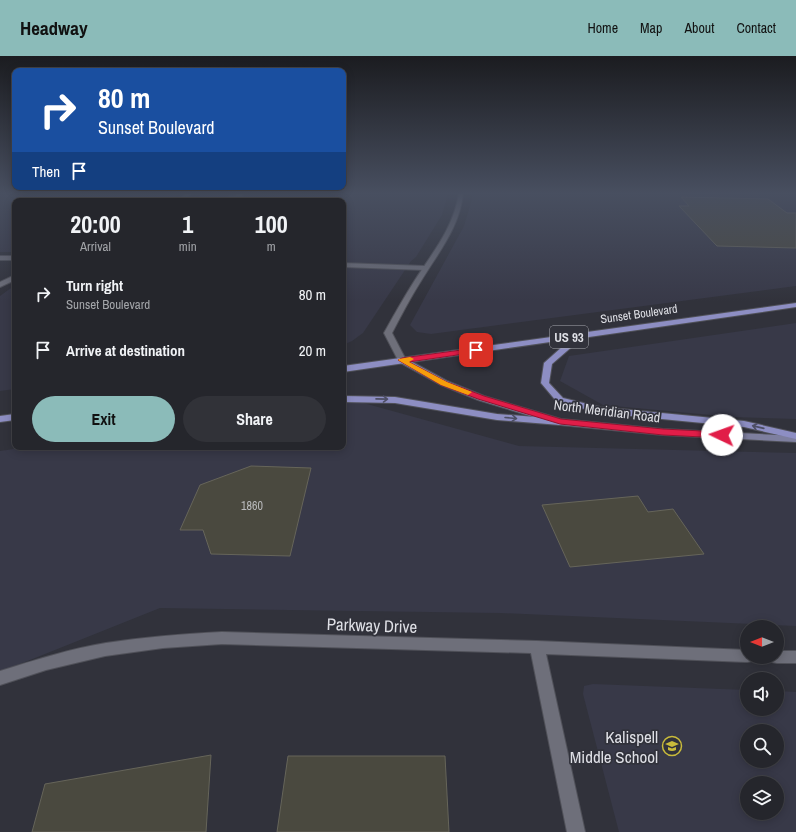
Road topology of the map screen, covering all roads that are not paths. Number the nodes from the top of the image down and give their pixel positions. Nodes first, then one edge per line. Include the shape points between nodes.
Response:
1 (450, 229) edge
2 (0, 258) edge
3 (12, 258) edge
4 (346, 265) edge
5 (425, 268) junction
6 (12, 279) edge
7 (0, 285) edge
8 (796, 306) edge
9 (580, 336) junction
10 (402, 360) junction
11 (346, 369) edge
12 (346, 399) edge
13 (12, 418) edge
14 (0, 420) edge
15 (560, 422) junction
16 (796, 436) edge
17 (796, 439) edge
18 (537, 647) junction
19 (740, 656) edge
20 (784, 657) edge
21 (796, 657) edge
22 (0, 678) edge
23 (576, 832) edge

1 - 5 street
2 - 3 street
4 - 5 street
5 - 10 street via 388,333
6 - 7 street
8 - 9 main road, Sunset Boulevard / US 93
9 - 10 main road, Sunset Boulevard / US 93
16 -> 9 main road via 744,424 600,410 560,400 545,383 548,362
10 - 11 main road, Sunset Boulevard / US 93
10 - 15 main road, North Meridian Road via 444,383 481,398
12 -> 15 main road via 395,400 497,417
13 - 14 main road
15 - 17 main road, North Meridian Road via 663,432
18 - 19 street, Parkway Drive
18 - 22 street, Parkway Drive via 222,638 104,650 46,663
18 - 23 street
20 - 21 street

